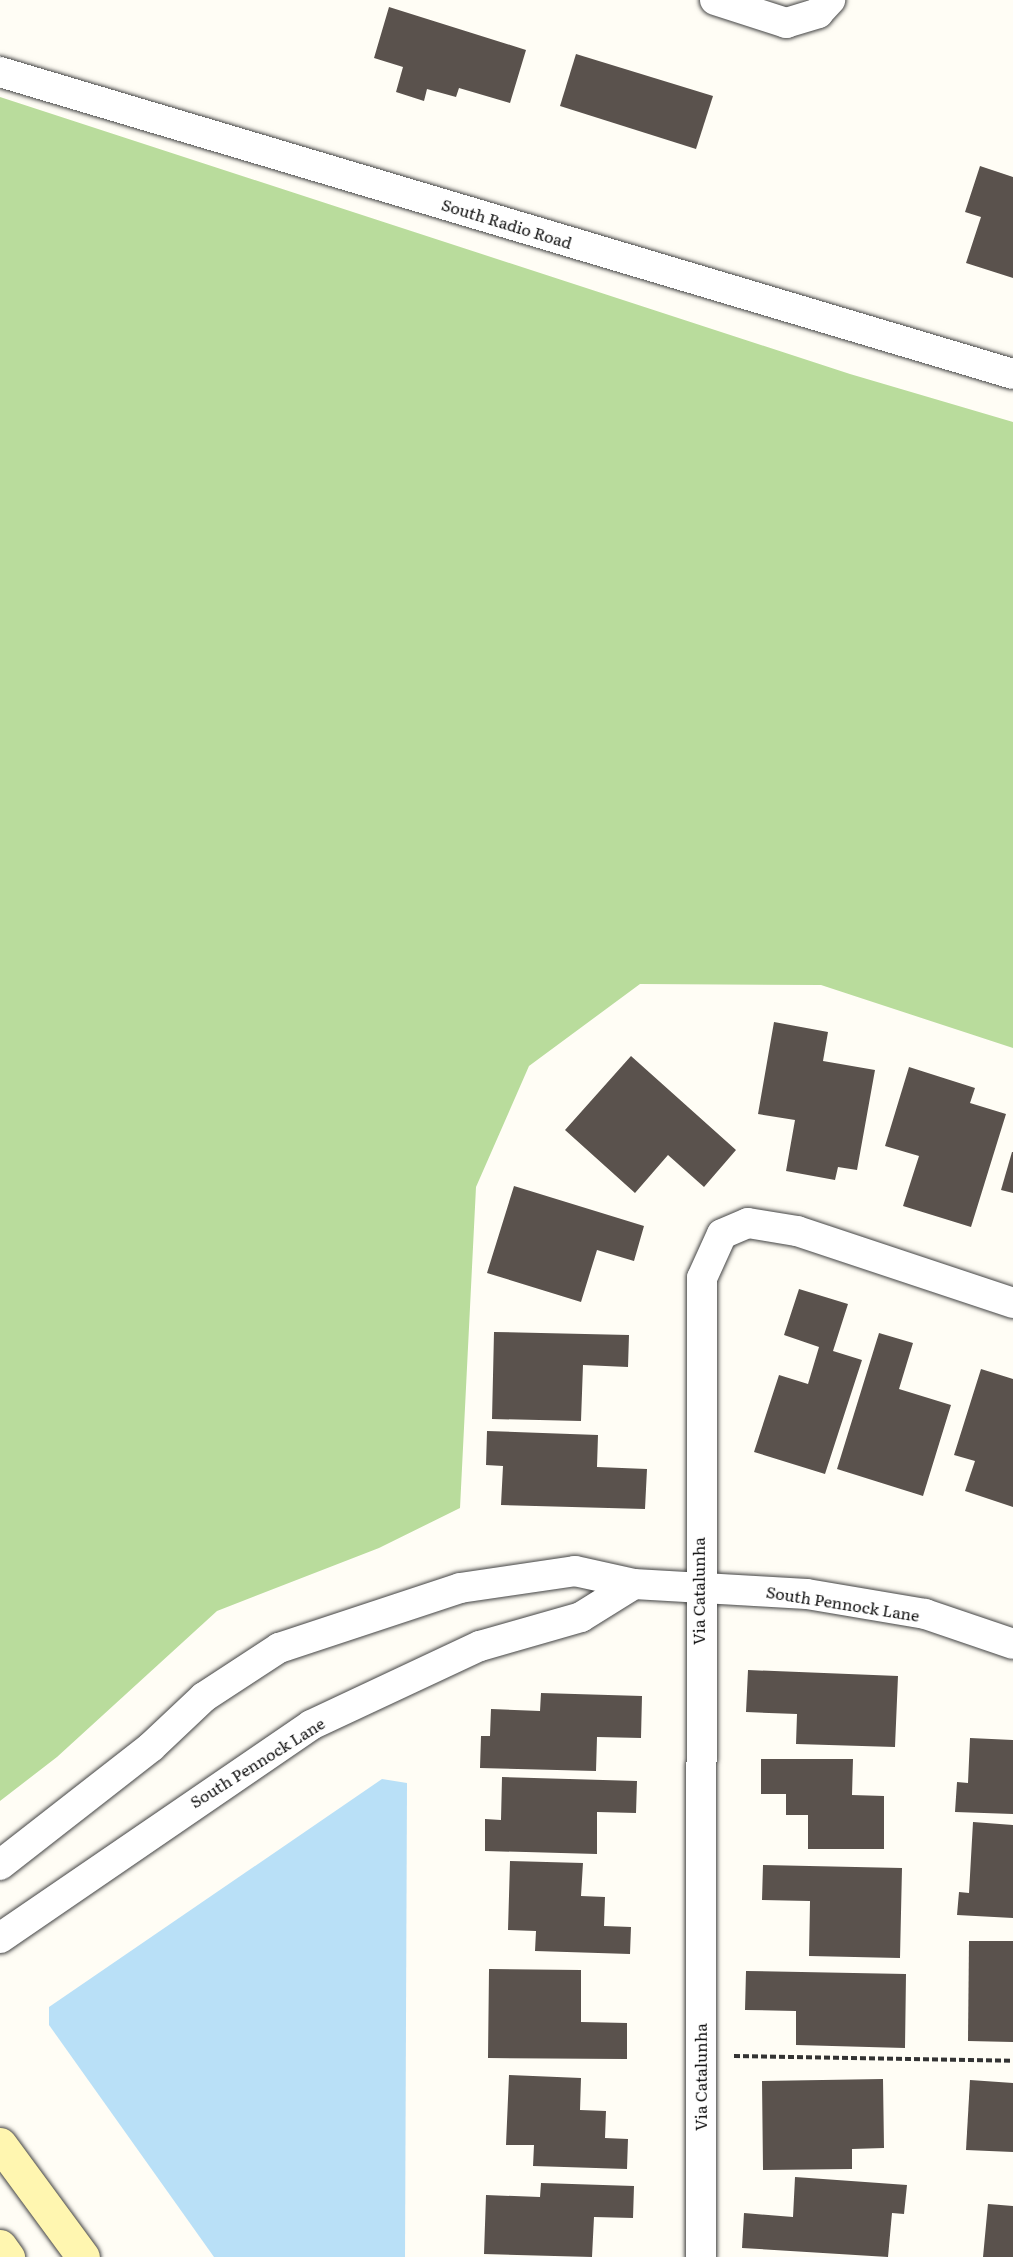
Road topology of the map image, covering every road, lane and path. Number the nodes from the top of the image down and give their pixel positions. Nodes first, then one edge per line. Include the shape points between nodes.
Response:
1 (716, 0) edge
2 (830, 0) edge
3 (0, 72) edge
4 (1013, 374) edge
5 (1013, 1304) edge
6 (634, 1584) junction
7 (698, 1584) junction
8 (1013, 1644) edge
9 (0, 1865) edge
10 (0, 1938) edge
11 (727, 2055) dead end
12 (1013, 2061) edge
13 (0, 2145) edge
14 (0, 2246) edge
15 (8, 2257) edge
16 (83, 2257) edge
17 (701, 2257) edge

1 - 2 street via 786,23 818,13
3 - 4 street, South Radio Road
5 - 7 street, Via Catalunha via 796,1231 748,1223 722,1234 702,1278
6 - 7 street, South Pennock Lane
6 - 9 street, South Pennock Lane via 575,1571 460,1588 279,1648 204,1697 151,1748
6 - 10 street, South Pennock Lane via 582,1617 480,1646 311,1725
7 - 8 street, South Pennock Lane via 807,1594 925,1614
7 - 17 street, Via Catalunha
11 - 12 path
13 - 16 street
14 - 15 street

